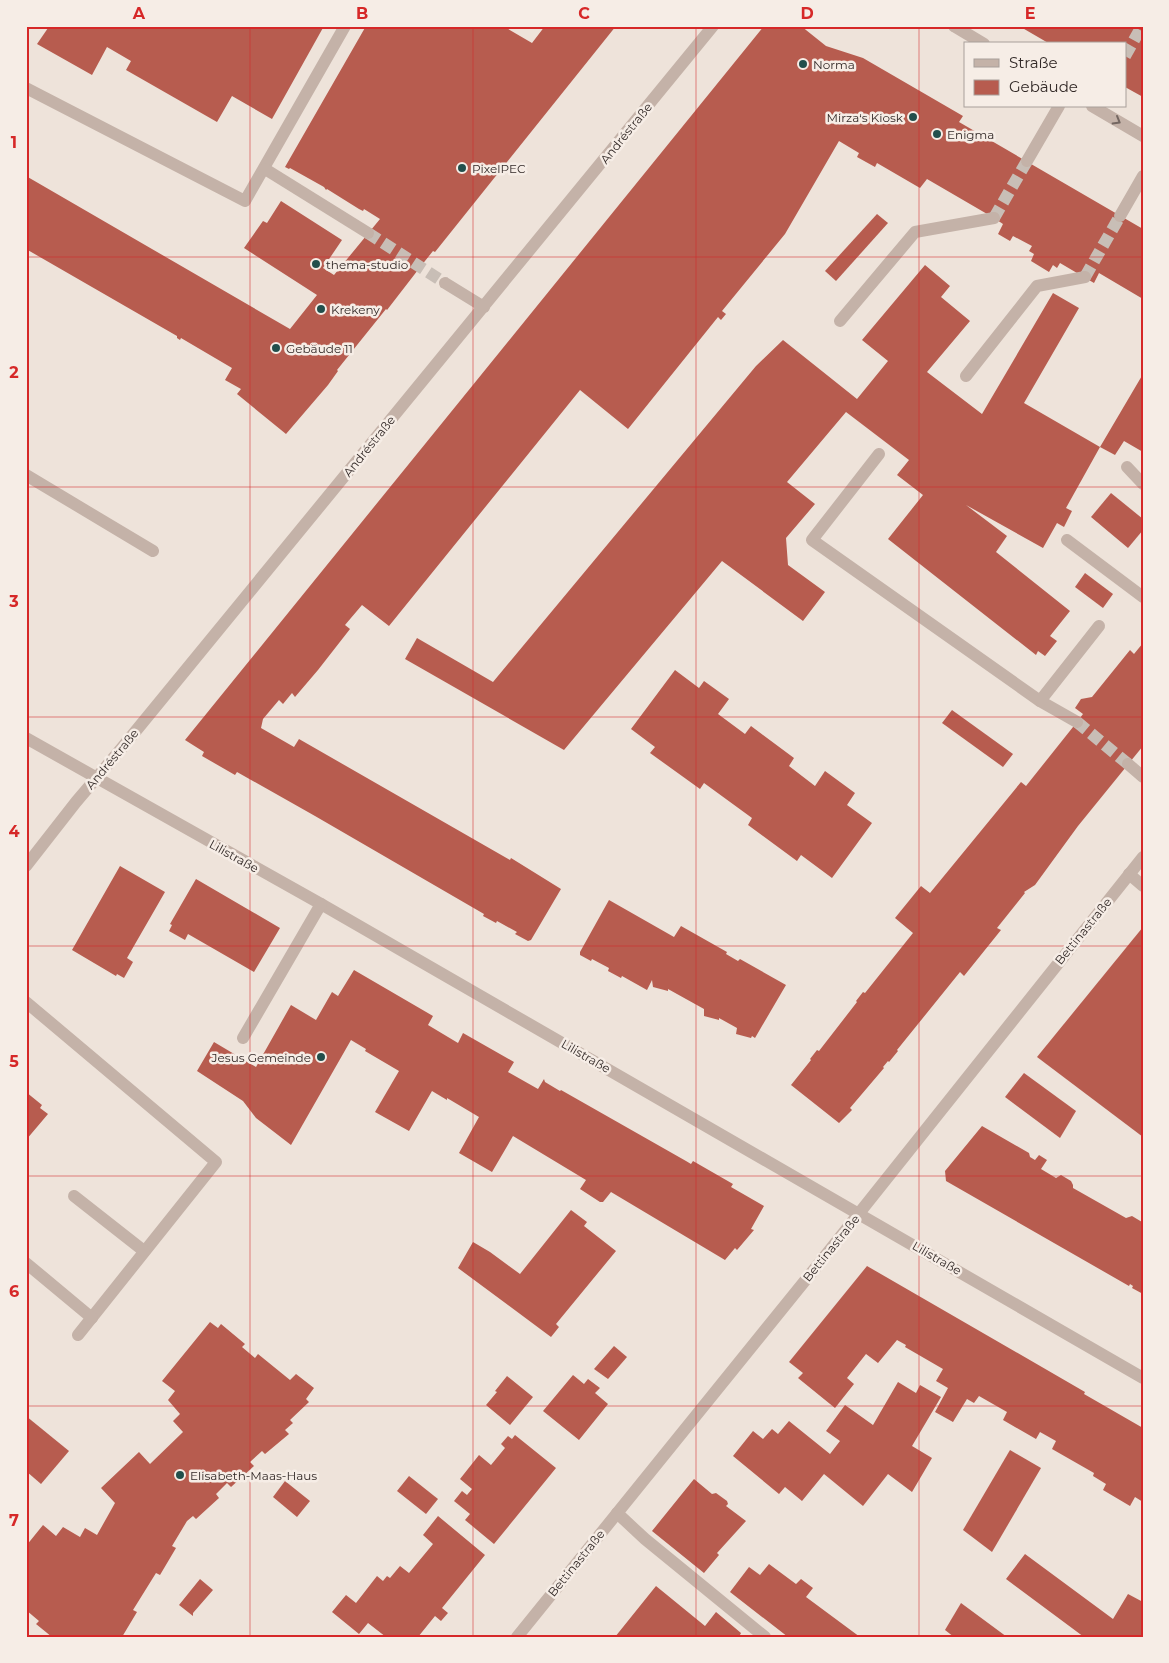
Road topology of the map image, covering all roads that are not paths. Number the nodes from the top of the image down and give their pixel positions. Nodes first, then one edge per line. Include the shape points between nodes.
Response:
1 (345, 26) edge
2 (713, 26) edge
3 (954, 26) edge
4 (981, 42) edge
5 (26, 88) edge
6 (1058, 108) edge
7 (1097, 108) edge
8 (1143, 136) edge
9 (1027, 161) tunnel mouth
10 (265, 169) junction
11 (1143, 176) edge
12 (1120, 216) tunnel mouth
13 (994, 218) dead end
14 (368, 233) tunnel mouth
15 (1085, 277) dead end
16 (445, 283) tunnel mouth
17 (484, 306) junction
18 (840, 321) dead end
19 (966, 376) dead end
20 (879, 454) dead end
21 (1127, 467) dead end
22 (26, 475) edge
23 (1143, 484) edge
24 (1067, 540) dead end
25 (153, 552) dead end
26 (1143, 597) edge
27 (1099, 626) dead end
28 (1040, 700) junction
29 (1077, 722) tunnel mouth
30 (26, 738) edge
31 (1128, 764) tunnel mouth
32 (1143, 777) edge
33 (96, 778) junction
34 (1143, 857) edge
35 (26, 866) edge
36 (1129, 874) junction
37 (1143, 886) edge
38 (320, 904) junction
39 (26, 1002) edge
40 (243, 1038) dead end
41 (74, 1196) dead end
42 (859, 1213) junction
43 (144, 1252) junction
44 (26, 1263) edge
45 (92, 1318) junction
46 (78, 1335) dead end
47 (1143, 1378) edge
48 (617, 1513) junction
49 (517, 1637) edge
50 (765, 1637) edge

1 - 10 street
2 - 17 street, Andréstraße
3 - 4 street
5 - 10 street via 245,201
6 - 9 street
7 -> 8 street
10 - 14 street
11 - 12 street
13 - 18 street via 915,232
15 - 19 street via 1037,286
16 - 17 street
17 - 33 street, Andréstraße
20 - 28 street via 812,540
21 - 23 street
22 - 25 street
24 - 26 street
27 - 28 street
28 - 29 street
30 - 33 street, Lilistraße
31 - 32 street
33 - 35 street, Andréstraße
33 - 38 street, Lilistraße
34 - 36 street, Bettinastraße
36 - 37 street
36 - 42 street, Bettinastraße
38 - 40 street
38 - 42 street, Lilistraße
39 - 43 street via 216,1162
41 - 43 street
42 - 47 street, Lilistraße
42 - 48 street, Bettinastraße
43 - 45 street
44 - 45 street
45 - 46 street
48 - 49 street, Bettinastraße
48 - 50 street

